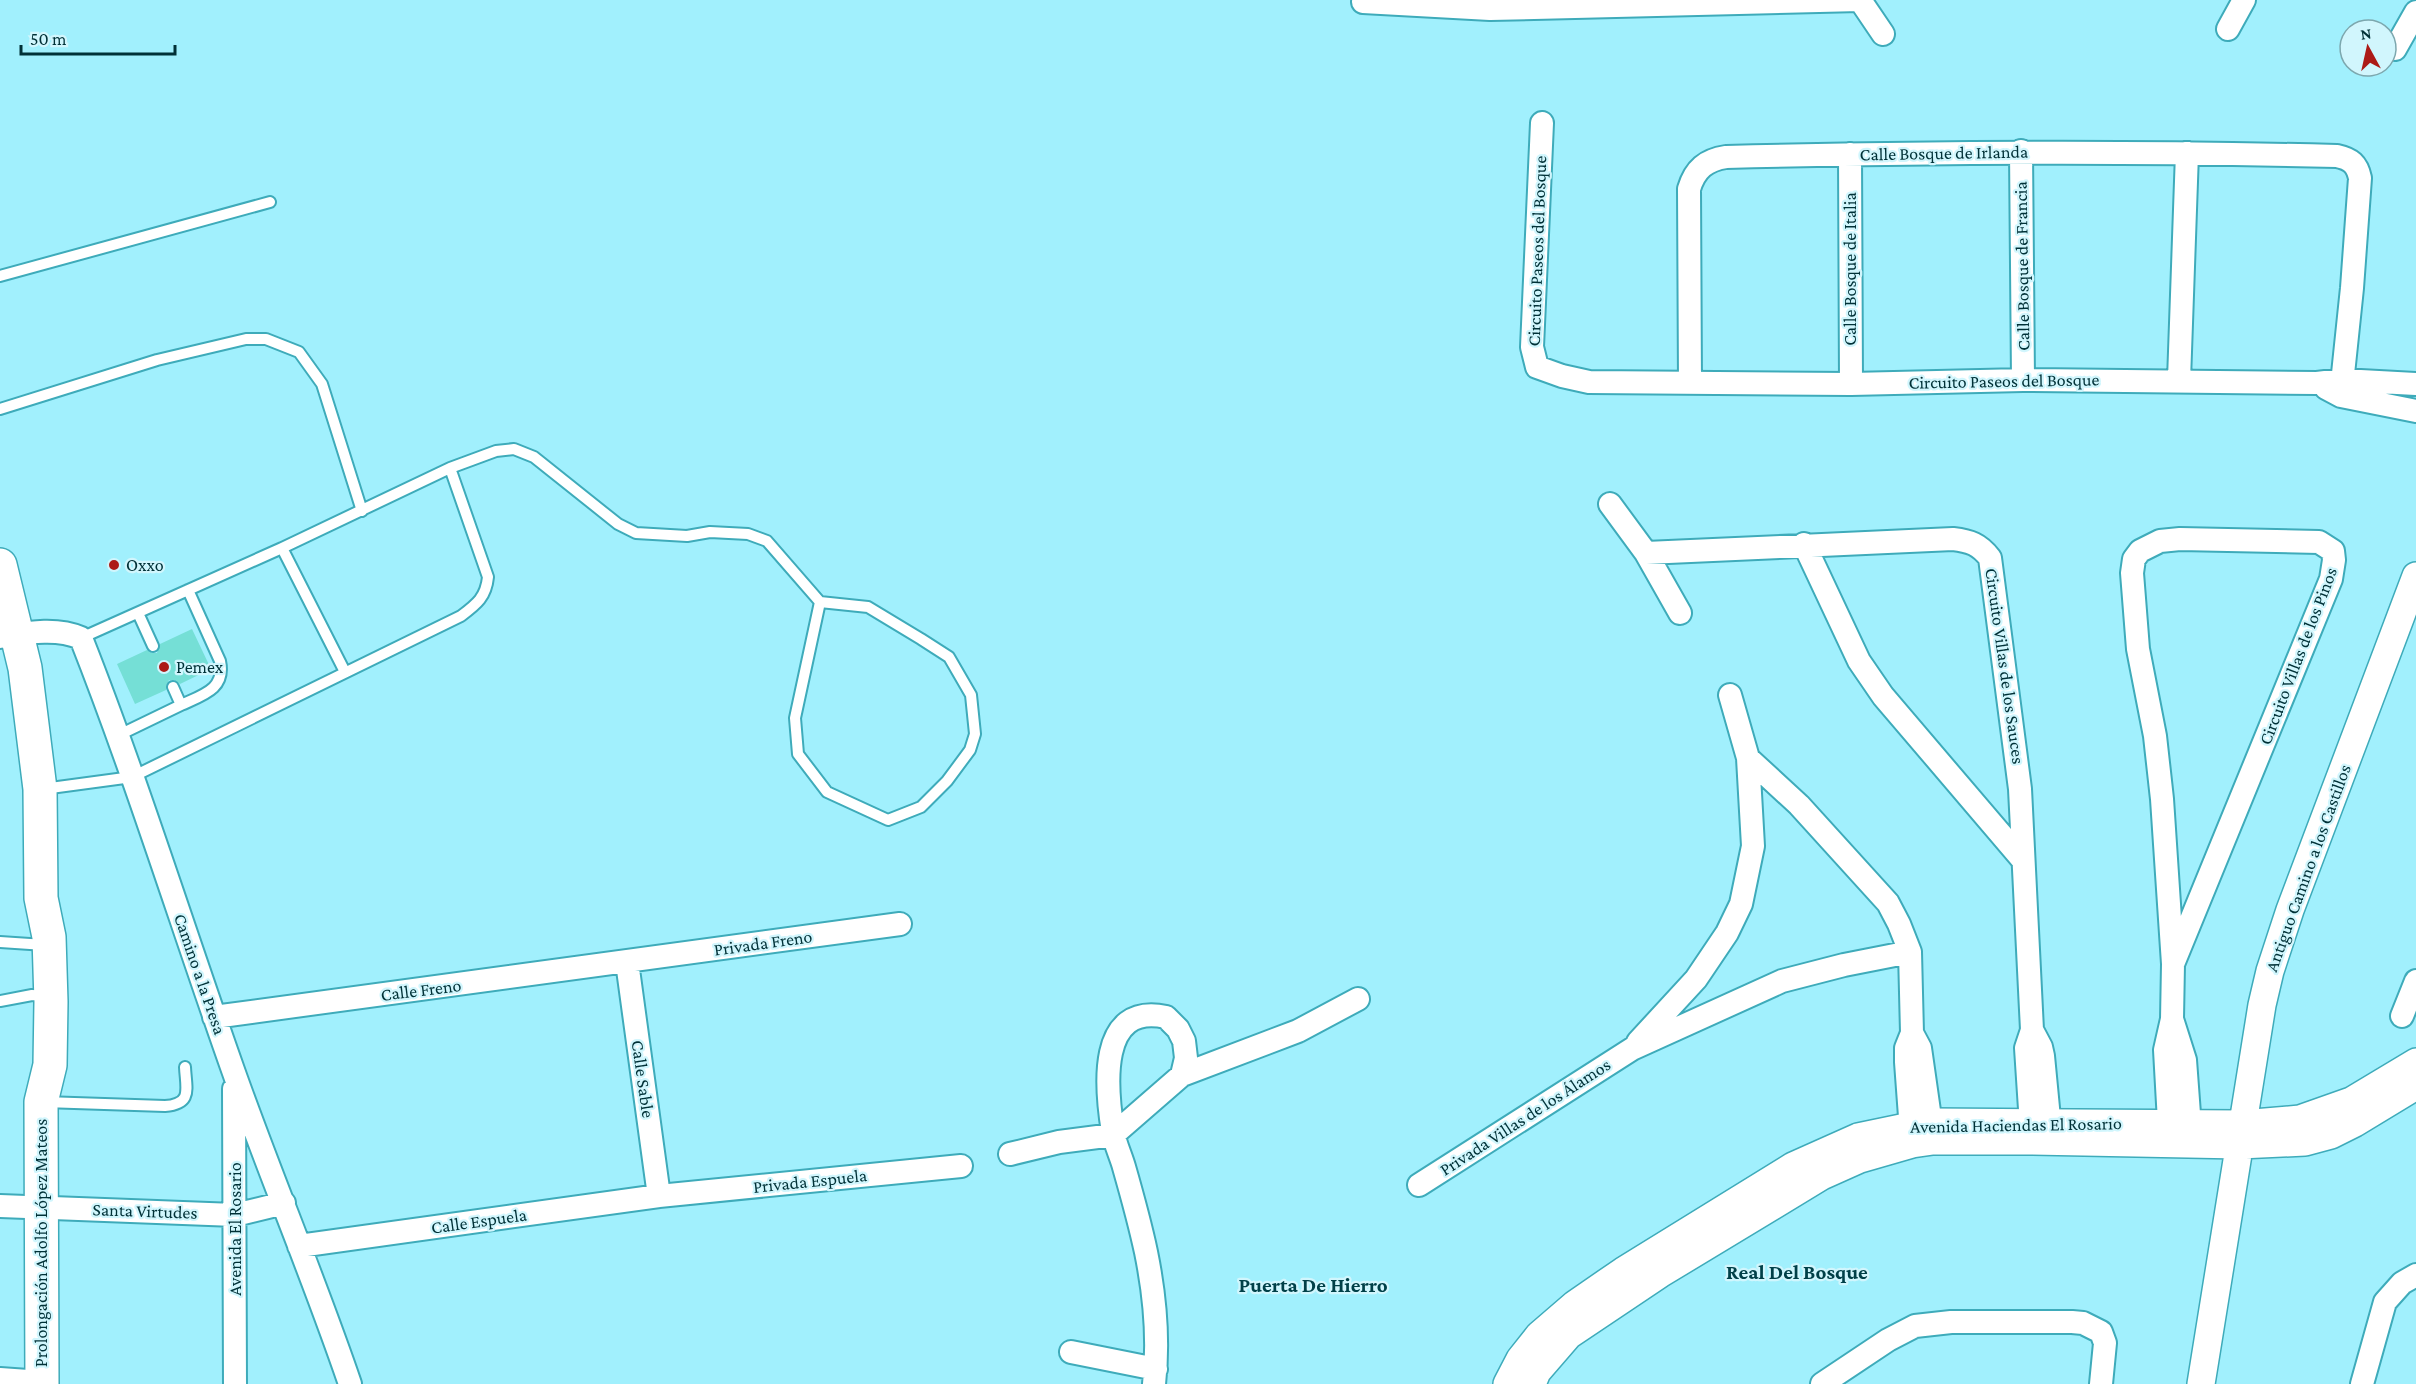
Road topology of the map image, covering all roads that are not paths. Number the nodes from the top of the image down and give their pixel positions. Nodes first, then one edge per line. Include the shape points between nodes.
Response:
1 (1860, 0) edge
2 (2244, 0) edge
3 (1363, 2) dead end
4 (1492, 4) edge
5 (2416, 12) edge
6 (2228, 29) dead end
7 (1883, 34) dead end
8 (2398, 44) edge
9 (1542, 123) dead end
10 (2021, 152) junction
11 (2187, 153) junction
12 (1850, 154) junction
13 (270, 202) dead end
14 (0, 276) edge
15 (2023, 380) junction
16 (2179, 380) junction
17 (1690, 383) junction
18 (1851, 384) junction
19 (2416, 384) edge
20 (2342, 388) junction
21 (0, 409) edge
22 (2416, 411) edge
23 (450, 468) junction
24 (1610, 504) dead end
25 (362, 511) junction
26 (1804, 544) junction
27 (282, 548) junction
28 (1646, 553) junction
29 (0, 565) edge
30 (2416, 576) edge
31 (188, 590) junction
32 (820, 602) junction
33 (138, 613) junction
34 (1680, 613) dead end
35 (6, 636) edge
36 (81, 638) junction
37 (153, 646) dead end
38 (345, 672) junction
39 (173, 687) dead end
40 (1730, 695) dead end
41 (181, 705) junction
42 (119, 735) junction
43 (1748, 758) junction
44 (132, 777) junction
45 (40, 789) junction
46 (2022, 860) junction
47 (900, 924) dead end
48 (0, 942) edge
49 (41, 945) junction
50 (1910, 952) junction
51 (627, 963) junction
52 (2173, 964) junction
53 (2416, 981) edge
54 (41, 995) junction
55 (1358, 999) dead end
56 (0, 1001) edge
57 (2402, 1016) dead end
58 (214, 1017) junction
59 (1632, 1049) junction
60 (2416, 1062) edge
61 (185, 1067) dead end
62 (234, 1074) junction
63 (1182, 1075) junction
64 (2416, 1086) edge
65 (41, 1102) junction
66 (2361, 1107) junction
67 (2041, 1132) junction
68 (1921, 1133) junction
69 (2180, 1133) junction
70 (1113, 1135) junction
71 (2241, 1135) junction
72 (1010, 1154) dead end
73 (961, 1166) dead end
74 (1419, 1185) dead end
75 (659, 1196) junction
76 (284, 1203) junction
77 (0, 1206) edge
78 (41, 1207) junction
79 (234, 1215) junction
80 (299, 1246) junction
81 (2416, 1275) edge
82 (1071, 1352) dead end
83 (1155, 1377) edge
84 (0, 1379) edge
85 (42, 1383) edge
86 (235, 1384) edge
87 (350, 1384) edge
88 (1507, 1384) edge
89 (1532, 1384) edge
90 (1822, 1384) edge
91 (2101, 1384) edge
92 (2201, 1384) edge
93 (2362, 1384) edge

1 - 4 street
1 - 7 street
2 - 6 street
3 - 4 street
5 - 8 street
9 - 17 street, Circuito Paseos del Bosque via 1532,346 1537,367 1589,382
10 - 11 street, Calle Bosque de Irlanda
10 - 12 street, Calle Bosque de Irlanda
10 - 15 street, Calle Bosque de Francia
11 - 16 street
11 - 20 street, Calle Bosque de Irlanda via 2337,156 2351,161 2358,170
12 - 17 street, Calle Bosque de Irlanda via 1726,158 1703,165 1693,177 1689,189
12 - 18 street, Calle Bosque de Italia
13 - 14 lane
15 - 16 street, Circuito Paseos del Bosque
15 - 18 street, Circuito Paseos del Bosque
16 - 20 street, Circuito Paseos del Bosque via 2317,383
17 - 18 street, Circuito Paseos del Bosque
19 - 20 street, Circuito Paseos del Bosque
20 - 22 street, Circuito Paseos del Bosque
21 - 25 lane via 157,360 246,339 266,339 298,352 322,384
23 - 25 lane
23 - 32 lane via 496,451 514,449 534,457 618,524 636,533 748,534 767,540
23 - 38 lane via 488,577 482,598 461,616
24 - 28 street
25 - 27 lane
26 - 28 street, Circuito Villas de los Sauces
26 - 46 street via 1858,661
26 - 46 street, Circuito Villas de los Sauces via 1953,539 1972,541 1990,558 2017,755
27 - 31 lane
27 - 38 lane
28 - 34 street
29 - 35 main road, Prolongación Adolfo López Mateos
30 - 71 street, Antiguo Camino a los Castillos via 2278,945 2262,1005
31 - 33 lane
31 - 41 lane via 222,670 216,686
32 - 32 lane via 867,607 921,639 949,657 971,695 975,734 970,750 940,789 907,814 888,820 827,792 798,754 795,718
33 - 36 lane
33 - 37 lane
35 - 36 street via 57,632
35 - 45 main road, Prolongación Adolfo López Mateos via 25,668
36 - 42 street, Camino a la Presa
38 - 44 lane
39 - 41 lane
40 - 43 street
41 - 42 lane
42 - 44 street, Camino a la Presa
43 - 50 street via 1799,805 1888,903
43 - 59 street via 1753,846 1741,904 1696,979
44 - 45 lane
44 - 58 street, Camino a la Presa
45 - 49 main road, Prolongación Adolfo López Mateos
46 - 67 street, Circuito Villas de los Sauces via 2032,1030 2043,1056
47 - 51 street, Privada Freno
48 - 49 lane
49 - 54 main road, Prolongación Adolfo López Mateos
50 - 59 street via 1782,981
50 - 68 street via 1912,1033 1920,1048
51 - 58 street, Calle Freno
51 - 75 street, Calle Sable
52 - 52 street, Circuito Villas de los Pinos via 2159,767 2136,629 2134,559 2140,550 2160,540 2319,543 2333,550 2331,579
52 - 69 street, Circuito Villas de los Pinos via 2172,1019 2164,1050
53 - 57 street
54 - 56 lane
54 - 65 main road, Prolongación Adolfo López Mateos via 30,1074
55 - 63 street via 1298,1031
58 - 62 street, Camino a la Presa
59 - 74 street, Privada Villas de los Álamos
60 - 66 street, Avenida Haciendas El Rosario
61 - 65 lane via 186,1094 180,1104
62 - 76 street, Camino a la Presa
62 - 79 street, Avenida El Rosario
63 - 70 street
63 - 70 street via 1184,1041 1166,1017 1148,1015 1123,1026 1115,1037 1108,1068
64 - 66 street, Avenida Haciendas El Rosario
65 - 78 main road, Prolongación Adolfo López Mateos
66 - 71 street, Avenida Haciendas El Rosario via 2331,1135 2304,1142
67 - 68 street, Avenida Haciendas El Rosario
67 - 69 street, Avenida Haciendas El Rosario
68 - 88 street, Avenida Haciendas El Rosario via 1858,1137 1793,1166 1575,1304 1539,1335
68 - 89 street, Avenida Haciendas El Rosario via 1821,1176 1660,1274 1569,1335 1537,1372
69 - 71 street, Avenida Haciendas El Rosario
70 - 72 street
70 - 83 street via 1146,1253 1158,1333
71 - 92 street, Antiguo Camino a los Castillos
73 - 75 street, Privada Espuela
75 - 80 street, Calle Espuela
76 - 79 street, Santa Virtudes
76 - 80 street, Camino a la Presa
77 - 78 street, Santa Virtudes
78 - 79 street, Santa Virtudes
78 - 85 main road, Prolongación Adolfo López Mateos
79 - 86 street, Avenida El Rosario
80 - 87 street, Camino a la Presa
81 - 93 street via 2402,1283 2385,1302
82 - 83 street
84 - 85 street
90 - 91 street via 1916,1326 1952,1322 2072,1322 2101,1332 2105,1343

